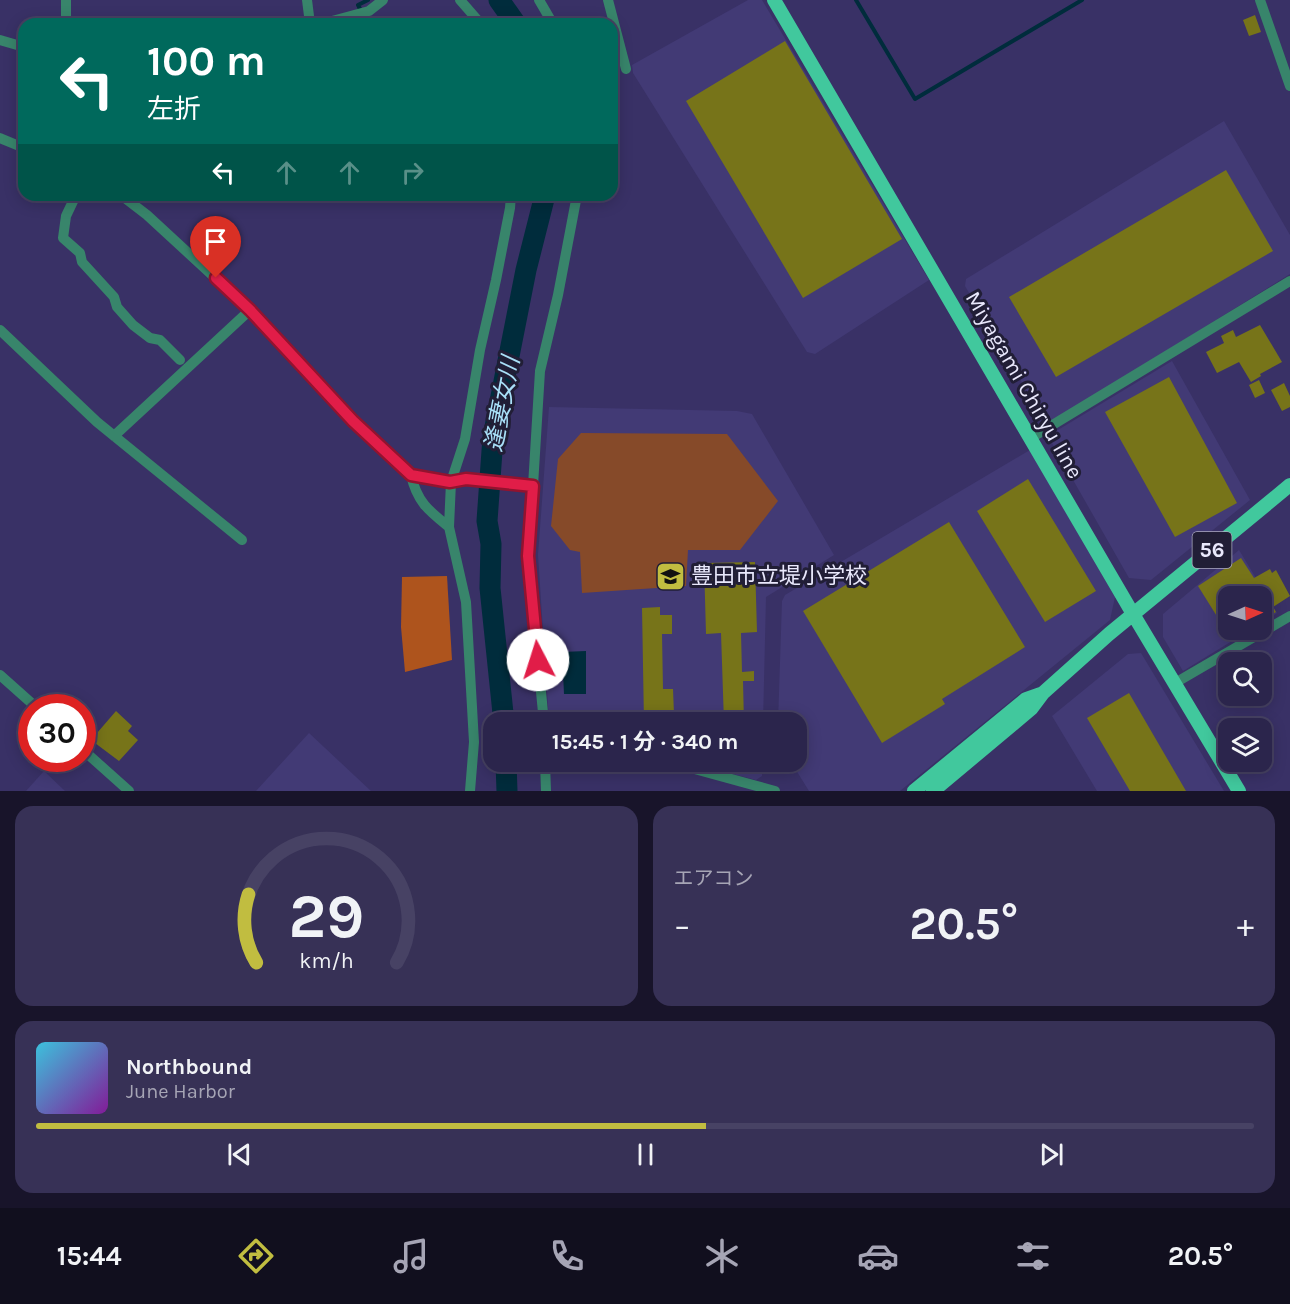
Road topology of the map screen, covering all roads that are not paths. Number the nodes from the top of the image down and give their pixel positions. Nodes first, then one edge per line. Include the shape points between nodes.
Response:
1 (66, 0) edge
2 (307, 0) edge
3 (383, 0) edge
4 (460, 0) edge
5 (539, 0) edge
6 (608, 0) edge
7 (774, 0) edge
8 (1260, 0) edge
9 (66, 18) edge
10 (309, 18) edge
11 (343, 18) edge
12 (476, 18) edge
13 (550, 18) edge
14 (613, 18) edge
15 (618, 38) edge
16 (0, 40) edge
17 (18, 45) edge
18 (626, 69) dead end
19 (1290, 86) edge
20 (0, 138) edge
21 (18, 146) edge
22 (73, 201) edge
23 (129, 201) edge
24 (510, 201) edge
25 (576, 201) edge
26 (1290, 281) edge
27 (250, 310) junction
28 (0, 330) edge
29 (180, 360) dead end
30 (114, 436) junction
31 (1031, 438) junction
32 (411, 475) junction
33 (450, 482) junction
34 (1290, 485) edge
35 (528, 486) junction
36 (449, 527) junction
37 (242, 540) dead end
38 (1133, 614) junction
39 (1290, 616) edge
40 (0, 675) edge
41 (1175, 683) junction
42 (1043, 693) junction
43 (21, 694) edge
44 (542, 712) edge
45 (96, 762) edge
46 (545, 772) edge
47 (706, 772) edge
48 (129, 791) edge
49 (470, 791) edge
50 (546, 791) edge
51 (775, 791) edge
52 (914, 791) edge
53 (933, 791) edge
54 (1239, 791) edge

1 - 9 street
2 - 10 street
3 - 11 street via 369,11
4 - 12 street
5 - 13 street
6 - 14 street
7 - 31 main road, Miyagami Chiryu line
8 - 19 street
15 - 18 street
16 - 17 street
20 - 21 street
22 - 29 street via 63,238 80,253 82,262 133,324 150,338 160,340
23 - 27 street
24 - 33 street via 465,439
25 - 35 street via 540,371
26 - 31 street
27 - 30 street
27 - 32 street via 353,421
28 - 30 street
30 - 37 street
31 - 38 main road, Miyagami Chiryu line
32 - 33 street
32 - 36 street via 415,492 426,508
33 - 35 street via 466,479
33 - 36 street
34 - 38 main road, 56
35 - 44 street via 528,556
36 - 49 street via 466,602 474,742
38 - 41 main road, Miyagami Chiryu line
38 - 42 main road, 56
39 - 41 street
40 - 43 street
41 - 54 main road, Miyagami Chiryu line
42 - 52 main road, 56 via 1026,699
42 - 53 main road, 56 via 1031,709
45 - 48 street
46 - 50 street
47 - 51 street

